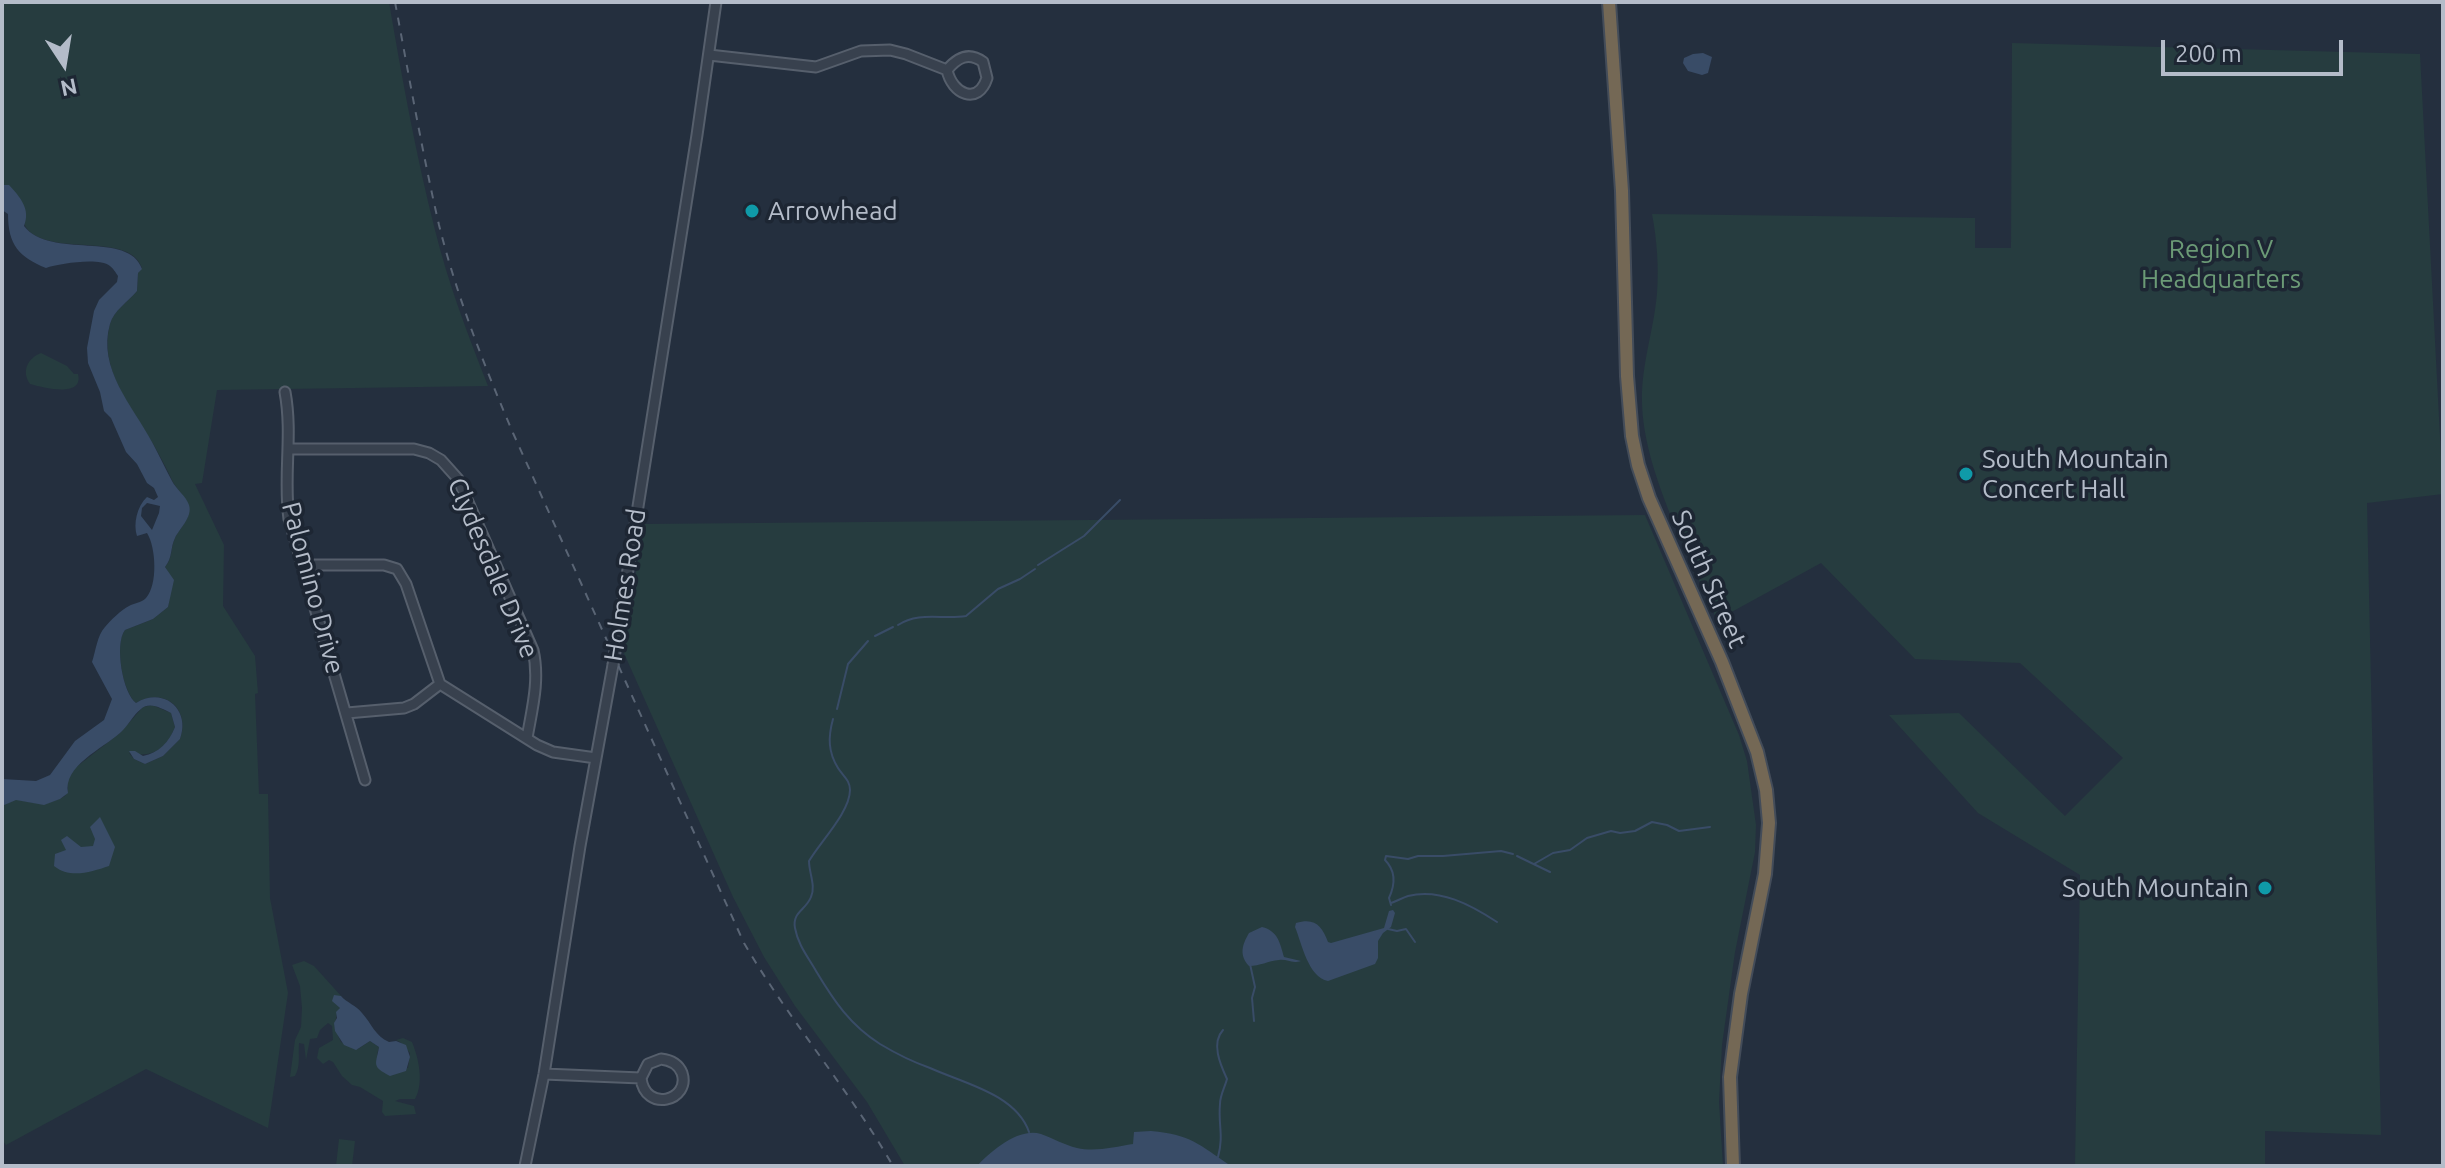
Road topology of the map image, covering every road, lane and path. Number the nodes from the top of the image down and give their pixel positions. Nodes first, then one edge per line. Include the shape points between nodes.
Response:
1 (716, 2) edge
2 (1609, 2) edge
3 (709, 55) junction
4 (947, 70) junction
5 (285, 392) dead end
6 (289, 449) junction
7 (302, 565) junction
8 (440, 684) junction
9 (347, 713) junction
10 (527, 738) junction
11 (596, 758) junction
12 (365, 780) dead end
13 (544, 1074) junction
14 (641, 1078) junction
15 (525, 1166) edge
16 (1733, 1166) edge

1 - 3 street, Holmes Road
2 - 16 highway, South Street via 1632,436 1649,498 1757,752 1768,812 1765,874 1732,1055
3 - 4 street via 816,67 861,51 890,50
3 - 11 street, Holmes Road, bridge
4 - 4 street via 962,93 983,89 987,78 983,62 973,56
5 - 6 street, Palomino Drive
6 - 7 street, Palomino Drive via 288,515
6 - 10 street, Clydesdale Drive via 414,449 452,470 533,650 536,692
7 - 8 street via 397,569
7 - 9 street, Palomino Drive
8 - 9 street via 407,707
8 - 10 street
9 - 12 street, Palomino Drive
10 - 11 street via 553,752
11 - 13 street, Holmes Road
13 - 14 street
13 - 15 street, Holmes Road
14 - 14 street via 648,1064 665,1059 679,1068 682,1083 672,1097 657,1099 645,1091

